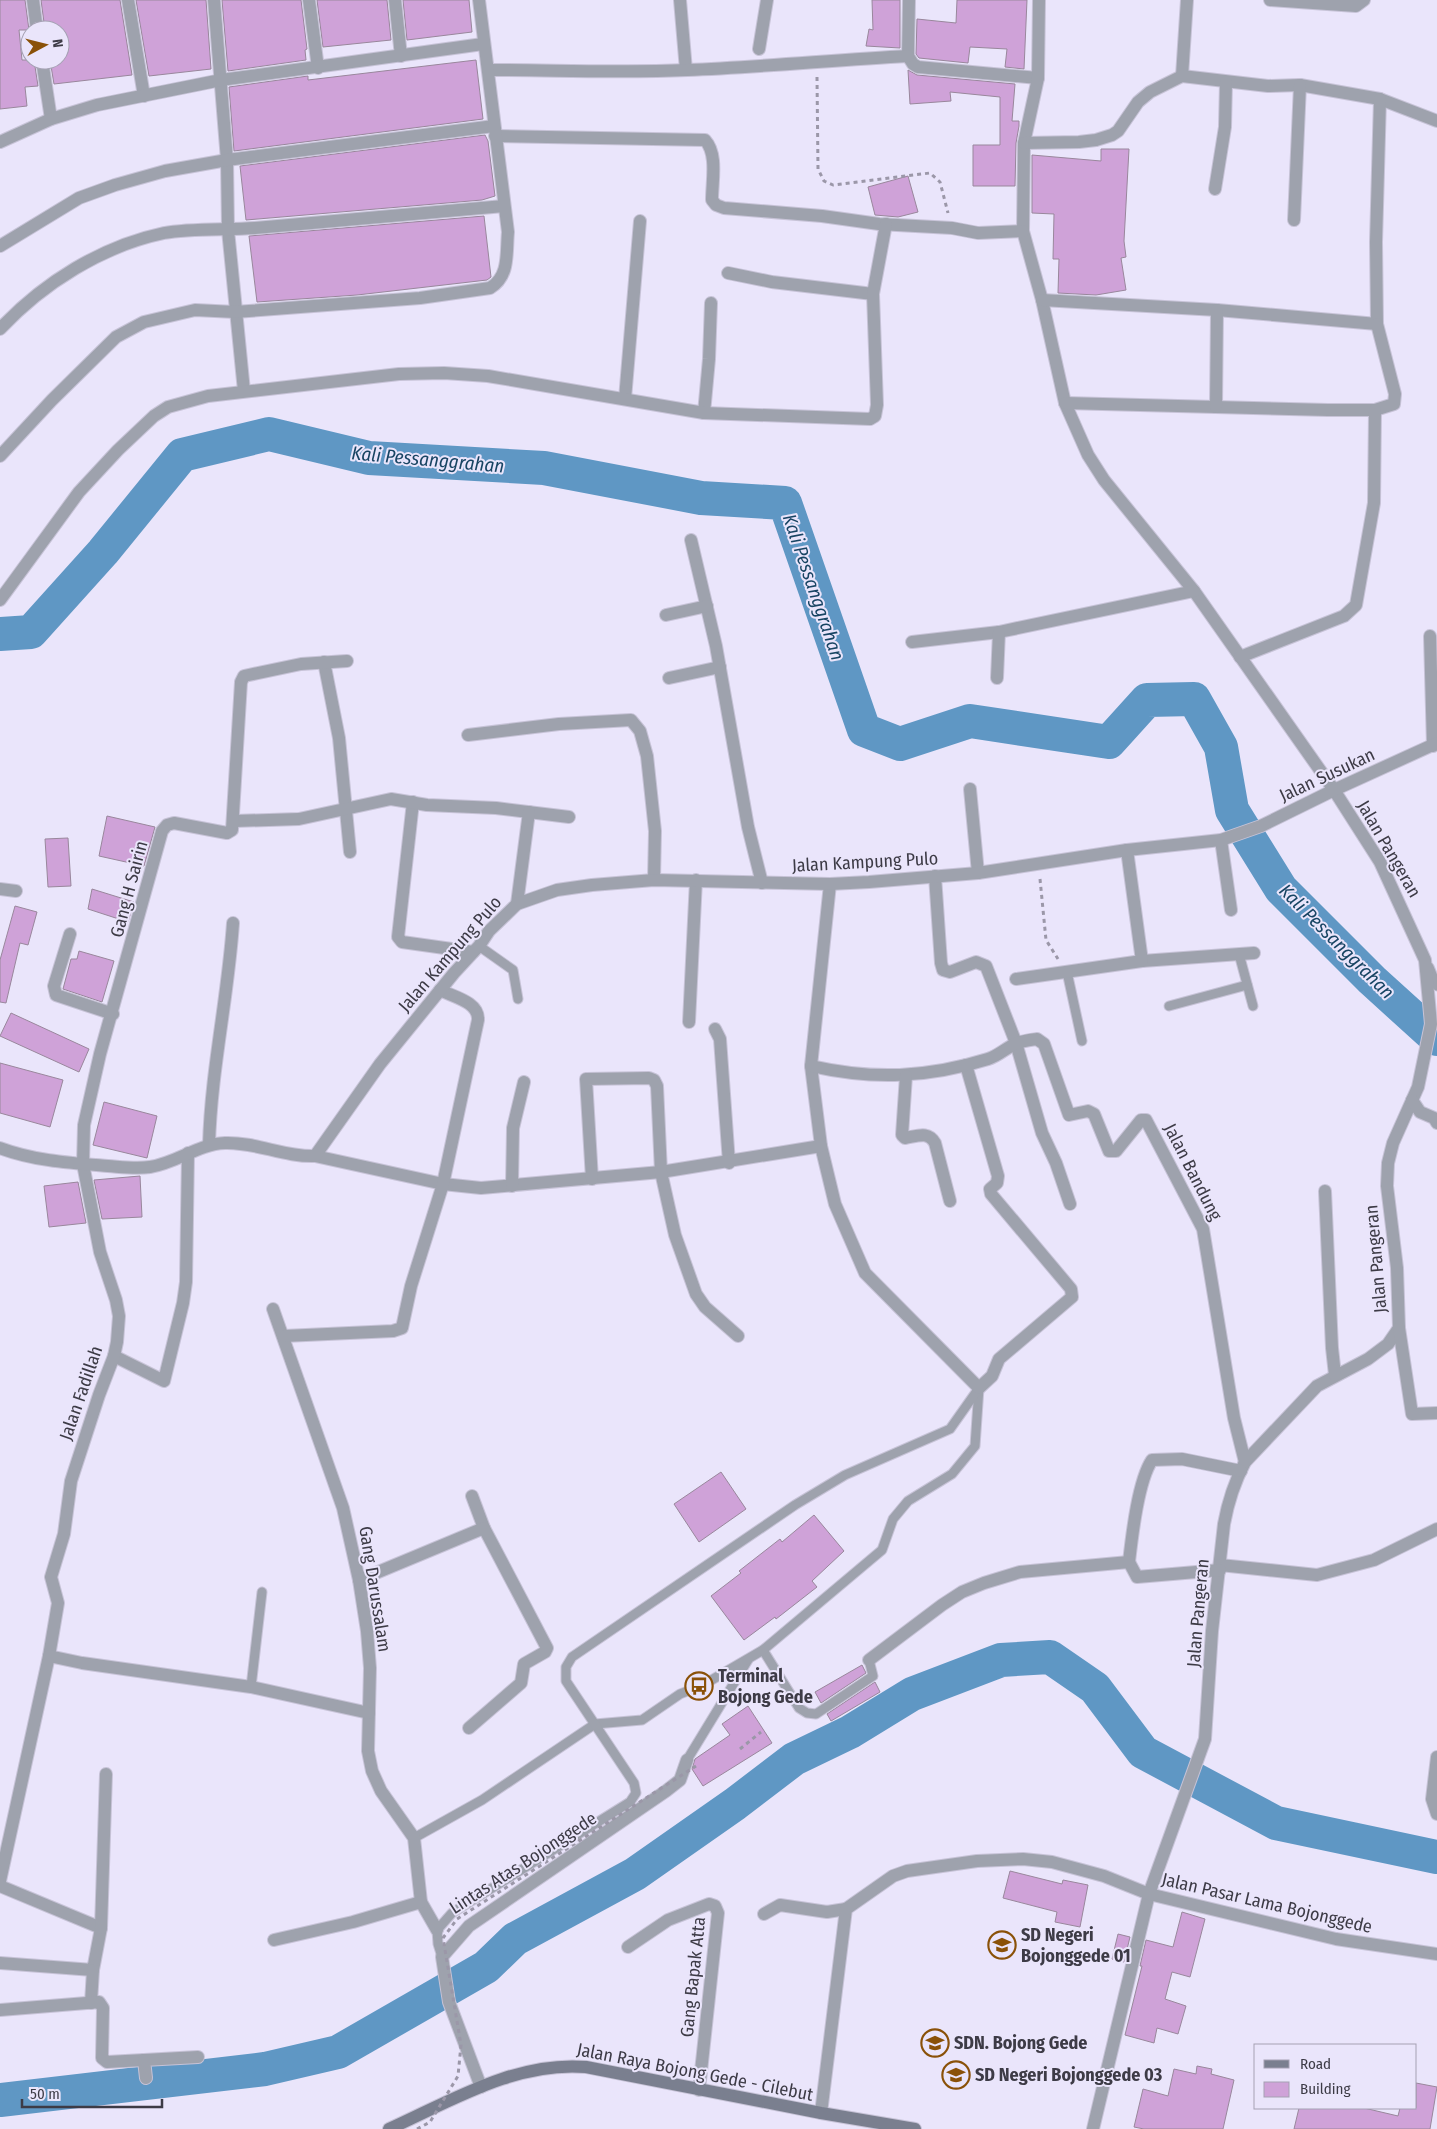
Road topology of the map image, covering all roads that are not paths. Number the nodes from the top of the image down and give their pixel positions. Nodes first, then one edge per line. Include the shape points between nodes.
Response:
1 (33, 0) edge
2 (128, 0) edge
3 (214, 0) edge
4 (309, 0) edge
5 (395, 0) edge
6 (479, 0) edge
7 (680, 0) edge
8 (767, 0) edge
9 (909, 0) edge
10 (1039, 0) edge
11 (1187, 0) edge
12 (1270, 0) edge
13 (1364, 0) edge
14 (36, 20) edge
15 (483, 44) junction
16 (759, 49) dead end
17 (401, 56) junction
18 (908, 56) junction
19 (318, 68) junction
20 (44, 70) edge
21 (489, 70) junction
22 (686, 70) junction
23 (1182, 76) junction
24 (1038, 78) junction
25 (221, 80) junction
26 (1226, 82) junction
27 (1300, 85) junction
28 (144, 96) junction
29 (1380, 99) junction
30 (51, 120) junction
31 (1437, 120) edge
32 (494, 131) junction
33 (0, 142) edge
34 (1024, 143) junction
35 (228, 160) junction
36 (1215, 189) dead end
37 (504, 206) junction
38 (1294, 220) dead end
39 (640, 221) dead end
40 (886, 224) junction
41 (228, 230) junction
42 (1023, 232) junction
43 (0, 246) edge
44 (728, 273) dead end
45 (873, 294) junction
46 (1042, 300) junction
47 (711, 303) dead end
48 (1217, 310) junction
49 (235, 312) junction
50 (1377, 324) junction
51 (0, 329) edge
52 (244, 391) junction
53 (625, 399) junction
54 (1065, 403) junction
55 (1216, 407) junction
56 (1375, 410) junction
57 (704, 413) junction
58 (0, 456) edge
59 (692, 540) dead end
60 (1194, 591) junction
61 (0, 600) edge
62 (707, 606) junction
63 (666, 615) dead end
64 (999, 632) junction
65 (1430, 636) dead end
66 (912, 642) dead end
67 (1240, 657) junction
68 (346, 661) dead end
69 (324, 662) junction
70 (720, 667) junction
71 (669, 678) dead end
72 (997, 678) dead end
73 (468, 735) dead end
74 (1435, 744) edge
75 (970, 789) dead end
76 (1334, 790) junction
77 (413, 802) junction
78 (345, 808) junction
79 (529, 812) junction
80 (569, 816) dead end
81 (234, 821) junction
82 (1227, 839) junction
83 (1127, 850) junction
84 (350, 852) dead end
85 (978, 873) junction
86 (935, 876) junction
87 (654, 880) junction
88 (696, 880) junction
89 (762, 883) junction
90 (830, 884) junction
91 (0, 888) edge
92 (16, 891) dead end
93 (517, 904) junction
94 (1231, 910) dead end
95 (233, 923) dead end
96 (70, 934) dead end
97 (476, 949) junction
98 (1254, 952) dead end
99 (1239, 954) junction
100 (1426, 960) junction
101 (1142, 961) junction
102 (1067, 972) junction
103 (1016, 979) dead end
104 (1247, 985) junction
105 (1437, 986) edge
106 (440, 990) junction
107 (518, 999) dead end
108 (1169, 1006) dead end
109 (1253, 1006) dead end
110 (113, 1014) junction
111 (689, 1022) dead end
112 (715, 1029) dead end
113 (1082, 1041) dead end
114 (1016, 1043) junction
115 (966, 1065) junction
116 (811, 1066) junction
117 (906, 1076) junction
118 (524, 1082) dead end
119 (1412, 1100) junction
120 (1437, 1123) edge
121 (210, 1145) junction
122 (821, 1146) junction
123 (0, 1148) edge
124 (188, 1153) junction
125 (315, 1156) junction
126 (729, 1162) junction
127 (83, 1164) junction
128 (661, 1172) junction
129 (592, 1179) junction
130 (442, 1184) junction
131 (512, 1186) junction
132 (1325, 1191) dead end
133 (950, 1201) dead end
134 (1070, 1204) dead end
135 (273, 1309) dead end
136 (1399, 1328) junction
137 (284, 1336) junction
138 (738, 1336) dead end
139 (114, 1356) junction
140 (1335, 1375) junction
141 (979, 1388) junction
142 (1437, 1413) edge
143 (1243, 1466) junction
144 (472, 1496) dead end
145 (484, 1528) junction
146 (1437, 1529) edge
147 (1129, 1562) junction
148 (1220, 1568) junction
149 (359, 1580) junction
150 (262, 1592) dead end
151 (763, 1650) junction
152 (49, 1656) junction
153 (750, 1658) junction
154 (869, 1660) joint
155 (251, 1687) junction
156 (369, 1713) junction
157 (594, 1724) junction
158 (469, 1728) dead end
159 (1437, 1757) edge
160 (692, 1763) joint
161 (106, 1774) dead end
162 (1437, 1814) edge
163 (414, 1838) junction
164 (0, 1881) edge
165 (0, 1886) edge
166 (1149, 1894) junction
167 (421, 1902) junction
168 (846, 1909) junction
169 (764, 1914) dead end
170 (101, 1928) junction
171 (437, 1930) junction
172 (274, 1940) dead end
173 (628, 1946) dead end
174 (1437, 1954) edge
175 (443, 1962) junction
176 (0, 1963) edge
177 (93, 1970) junction
178 (91, 2003) junction
179 (0, 2010) edge
180 (198, 2057) dead end
181 (144, 2060) junction
182 (146, 2078) dead end
183 (481, 2087) junction
184 (699, 2090) junction
185 (821, 2114) junction
186 (389, 2129) edge
187 (915, 2129) edge
188 (1093, 2129) edge

1 - 14 street
2 - 28 street
3 - 25 street
4 - 19 street
5 - 17 street
6 - 15 street
7 - 22 street
8 - 16 street
9 - 18 street
10 - 24 street, Jalan Pangeran
11 - 23 street
12 - 13 street via 1356,6
15 - 17 street
15 - 21 street
17 - 19 street
18 - 22 street
18 - 24 street via 918,67
19 - 25 street
20 - 30 street
21 - 22 street
21 - 32 street
23 - 26 street
23 - 34 street via 1150,92 1138,102 1112,135 1080,142
24 - 34 street, Jalan Pangeran
25 - 28 street
25 - 35 street
26 - 27 street
26 - 36 street via 1225,127
27 - 29 street
27 - 38 street
28 - 30 street via 97,105
29 - 31 street
29 - 50 street
30 - 33 street
32 - 35 street
32 - 37 street
32 - 40 street via 706,140 713,154 712,200 716,205
34 - 42 street, Jalan Pangeran
35 - 41 street
35 - 43 street via 165,171 79,198
37 - 41 street
37 - 49 street via 508,232 505,271 499,282 490,288 420,298
39 - 53 street
40 - 42 street via 978,233
40 - 45 street
41 - 49 street
41 - 51 street via 165,233 82,263 16,312
42 - 46 street, Jalan Pangeran
44 - 45 street via 772,282
45 - 57 street via 876,416 861,420
46 - 48 street
46 - 54 street, Jalan Pangeran
47 - 57 street
48 - 50 street
48 - 55 street
49 - 52 street
49 - 58 street via 195,310 168,314 116,337
50 - 56 street via 1396,400 1390,406
52 - 53 street via 399,374 444,373 488,376
52 - 61 street via 184,401 154,416 79,492
53 - 57 street
54 - 55 street
54 - 60 street, Jalan Pangeran via 1088,455 1104,480
55 - 56 street
56 - 67 street via 1374,502 1356,604 1344,616
59 - 62 street
60 - 64 street
60 - 67 street, Jalan Pangeran
62 - 63 street
62 - 70 street
64 - 66 street
64 - 72 street
65 - 74 street
67 - 76 street, Jalan Pangeran
68 - 69 street
69 - 78 street via 339,738
69 - 81 street via 244,676 241,682
70 - 71 street
70 - 89 street via 748,826
73 - 87 street via 559,724 631,720 640,731 647,756 655,832
74 - 76 street, Jalan Susukan
75 - 85 street
76 - 82 street, Jalan Susukan
76 - 100 street, Jalan Pangeran via 1380,862
77 - 78 street via 390,799
77 - 79 street
77 - 97 street via 398,937 402,942
78 - 81 street via 299,819
78 - 84 street
79 - 80 street
79 - 93 street
81 - 110 street, Gang H Sairin via 232,830 227,833 174,823 162,831
82 - 83 street, Jalan Kampung Pulo
82 - 94 street
83 - 85 street, Jalan Kampung Pulo
83 - 101 street
85 - 86 street, Jalan Kampung Pulo
86 - 90 street, Jalan Kampung Pulo
86 - 114 street via 943,970 950,972 976,962 986,966
87 - 88 street, Jalan Kampung Pulo
87 - 93 street, Jalan Kampung Pulo via 556,890
88 - 89 street, Jalan Kampung Pulo
88 - 111 street
89 - 90 street, Jalan Kampung Pulo
90 - 116 street
91 - 92 street
93 - 97 street, Jalan Kampung Pulo via 489,931
95 - 121 street via 210,1101
96 - 110 street via 54,991
97 - 106 street, Jalan Kampung Pulo
97 - 107 lane via 513,970
98 - 99 street
99 - 101 street
99 - 104 lane
100 - 105 lane
100 - 119 street, Jalan Pangeran via 1431,1024 1418,1087
101 - 102 street
102 - 103 street
102 - 113 lane
104 - 108 lane
104 - 109 lane
106 - 125 street, Jalan Kampung Pulo via 380,1064
106 - 130 street via 474,1006 478,1012
110 - 127 street, Gang H Sairin via 100,1054 84,1126
112 - 126 street via 720,1039
114 - 115 street via 991,1058
114 - 134 street via 1042,1133
114 - 143 street, Jalan Bandung via 1041,1040 1068,1115 1091,1112 1111,1152 1116,1151 1141,1120 1148,1122 1203,1229
115 - 117 street
115 - 141 street via 998,1176 997,1183 990,1189 991,1194 1072,1293 1070,1301 999,1359 992,1376
116 - 117 street via 846,1074
116 - 122 street
117 - 133 street via 902,1135 905,1138 931,1136
118 - 131 street via 513,1128
119 - 120 street via 1420,1112 1434,1118
119 - 136 street, Jalan Pangeran via 1388,1163 1387,1186 1397,1268
121 - 124 street
121 - 125 street via 246,1145 298,1156
122 - 126 street
122 - 141 street via 835,1204 865,1273
123 - 127 street via 23,1156
124 - 127 street via 149,1167
124 - 139 street via 186,1282 164,1381
125 - 130 street
126 - 128 street
127 - 139 street, Jalan Fadillah via 100,1252 119,1316
128 - 129 street
128 - 129 street via 657,1086 654,1080 590,1078 584,1083
128 - 138 street via 675,1234 696,1294 705,1307
129 - 131 street
130 - 131 street via 481,1188
130 - 137 street via 411,1286 402,1328
132 - 140 street
135 - 137 street, Gang Darussalam
136 - 140 street, Jalan Pangeran via 1388,1344 1368,1359
136 - 142 street via 1412,1414
137 - 149 street, Gang Darussalam via 343,1508
139 - 152 street, Jalan Fadillah via 75,1465 64,1534 51,1574 58,1603
140 - 143 street, Jalan Pangeran via 1317,1386
141 - 151 lane via 975,1446 952,1474 908,1501 893,1519 882,1550
141 - 157 lane via 950,1429 845,1474 572,1657 566,1667 566,1681
143 - 147 street via 1182,1459 1152,1460 1138,1507
143 - 148 street, Jalan Pangeran via 1228,1507
144 - 145 street
145 - 149 street
145 - 158 street via 547,1648 524,1664 520,1683
146 - 148 street via 1374,1560 1317,1576
147 - 148 street via 1137,1577
147 - 154 street via 1020,1572 984,1583 942,1605
148 - 166 street, Jalan Pangeran via 1205,1738
149 - 156 street, Gang Darussalam via 367,1630
150 - 155 lane
151 - 153 lane
151 - 154 lane via 799,1708 807,1714 816,1714 873,1676
152 - 155 street via 82,1664
152 - 164 street
153 - 157 lane via 703,1685 680,1694 642,1720
153 - 160 lane
155 - 156 street
156 - 163 street, Gang Darussalam via 368,1751 372,1771 381,1791
157 - 163 lane via 482,1800
157 - 171 lane via 634,1783 636,1793 630,1802 452,1913
159 - 162 street via 1432,1799
160 - 175 street via 680,1780 666,1791 469,1926
161 - 170 street
163 - 167 street, Gang Darussalam
165 - 170 street
166 - 168 street, Jalan Pasar Lama Bojonggede via 1104,1876 1052,1862 1023,1859 977,1861 907,1870
166 - 174 street, Jalan Pasar Lama Bojonggede via 1336,1939
166 - 188 street
167 - 171 street, Gang Darussalam
167 - 172 street
168 - 169 street via 827,1912 780,1906
168 - 185 street
170 - 177 street
171 - 175 lane
173 - 184 street, Gang Bapak Atta via 668,1920 709,1904 718,1913
175 - 183 street via 449,2002
176 - 177 street
177 - 178 street
178 - 179 street
178 - 181 street via 99,2002 103,2008 102,2058 107,2062
180 - 181 street
181 - 182 street
183 - 184 main road, Jalan Raya Bojong Gede - Cilebut via 542,2068 566,2065
183 - 186 main road, Jalan Raya Bojong Gede - Cilebut
184 - 185 main road, Jalan Raya Bojong Gede - Cilebut
185 - 187 main road, Jalan Raya Bojong Gede - Cilebut

